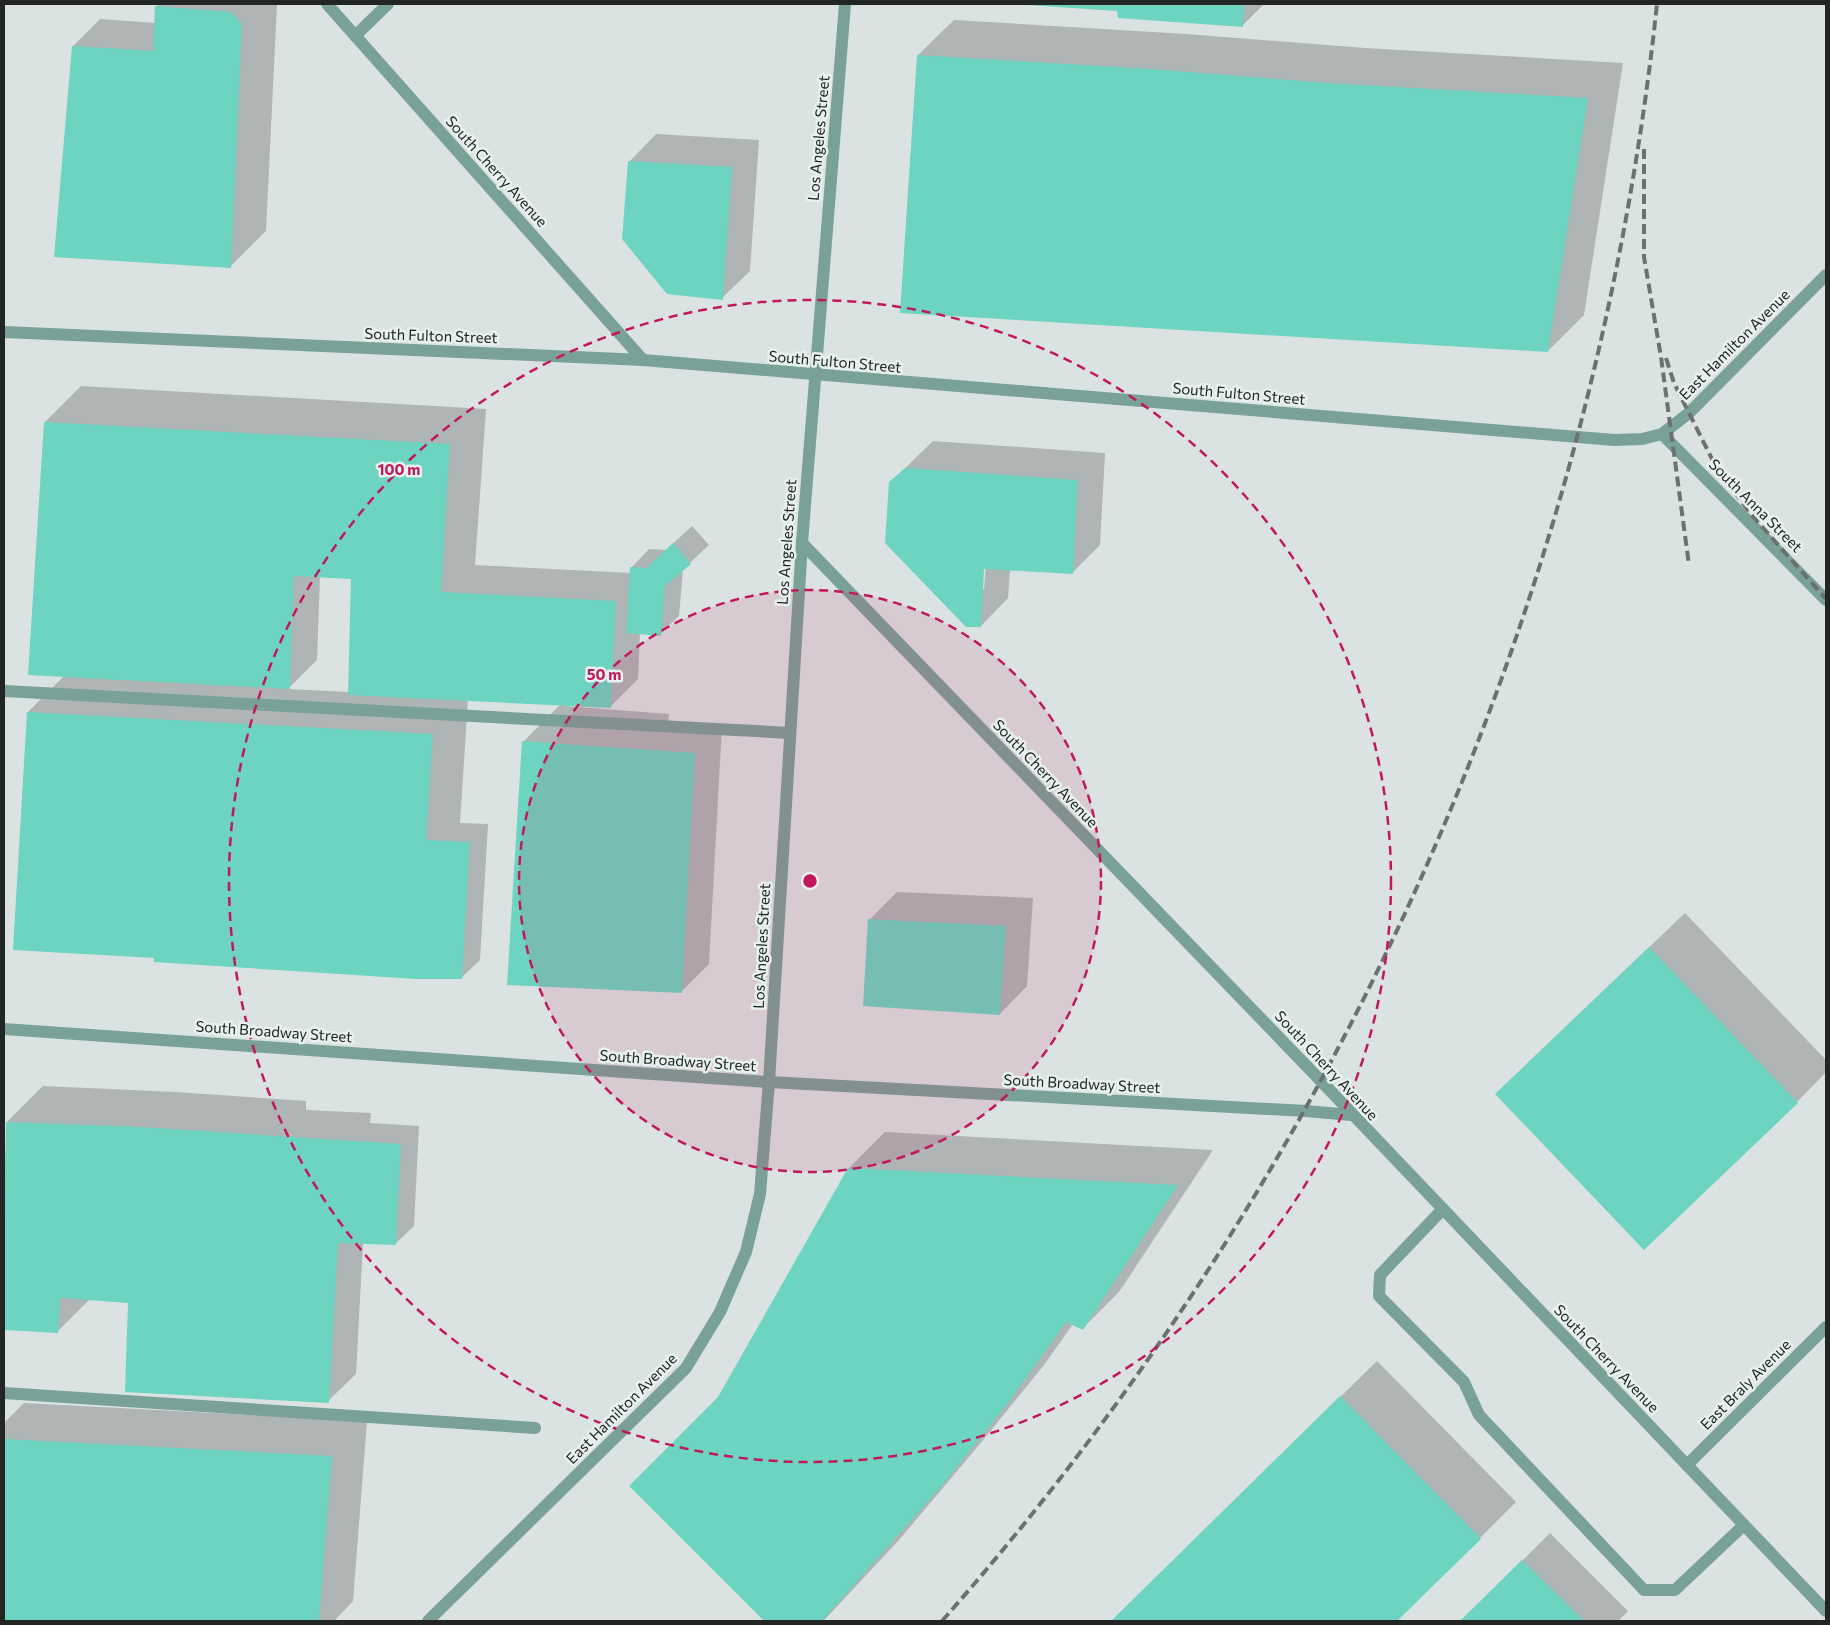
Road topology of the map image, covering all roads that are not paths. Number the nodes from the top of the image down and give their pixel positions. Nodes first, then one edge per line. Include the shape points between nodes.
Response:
1 (328, 4) edge
2 (388, 4) edge
3 (845, 4) edge
4 (355, 36) junction
5 (1826, 275) edge
6 (4, 332) edge
7 (643, 360) junction
8 (815, 376) junction
9 (1662, 434) junction
10 (802, 543) junction
11 (1826, 600) edge
12 (4, 691) edge
13 (790, 733) junction
14 (4, 1029) edge
15 (770, 1082) junction
16 (1351, 1116) junction
17 (1442, 1210) junction
18 (1826, 1327) edge
19 (4, 1393) edge
20 (535, 1428) dead end
21 (1687, 1465) junction
22 (1744, 1524) junction
23 (1826, 1611) edge
24 (428, 1621) edge

1 - 4 street, South Cherry Avenue
2 - 4 street
3 - 8 street, Los Angeles Street
4 - 7 street, South Cherry Avenue
5 - 9 street, East Hamilton Avenue via 1689,413
6 - 7 street, South Fulton Street
7 - 8 street, South Fulton Street
8 - 9 street, South Fulton Street via 1614,440
8 - 10 street, Los Angeles Street
9 - 11 street, South Anna Street
10 - 13 street, Los Angeles Street
10 - 16 street, South Cherry Avenue
12 - 13 street
13 - 15 street, Los Angeles Street
14 - 15 street, South Broadway Street
15 - 16 street, South Broadway Street
15 - 24 street, East Hamilton Avenue via 760,1194 746,1252 720,1312 686,1368
16 - 17 street, South Cherry Avenue
17 - 21 street, South Cherry Avenue
17 - 22 street via 1380,1275 1379,1296 1464,1382 1479,1415 1644,1590 1675,1590
18 - 21 street, East Braly Avenue
19 - 20 street
21 - 22 street, South Cherry Avenue
22 - 23 street, South Cherry Avenue

